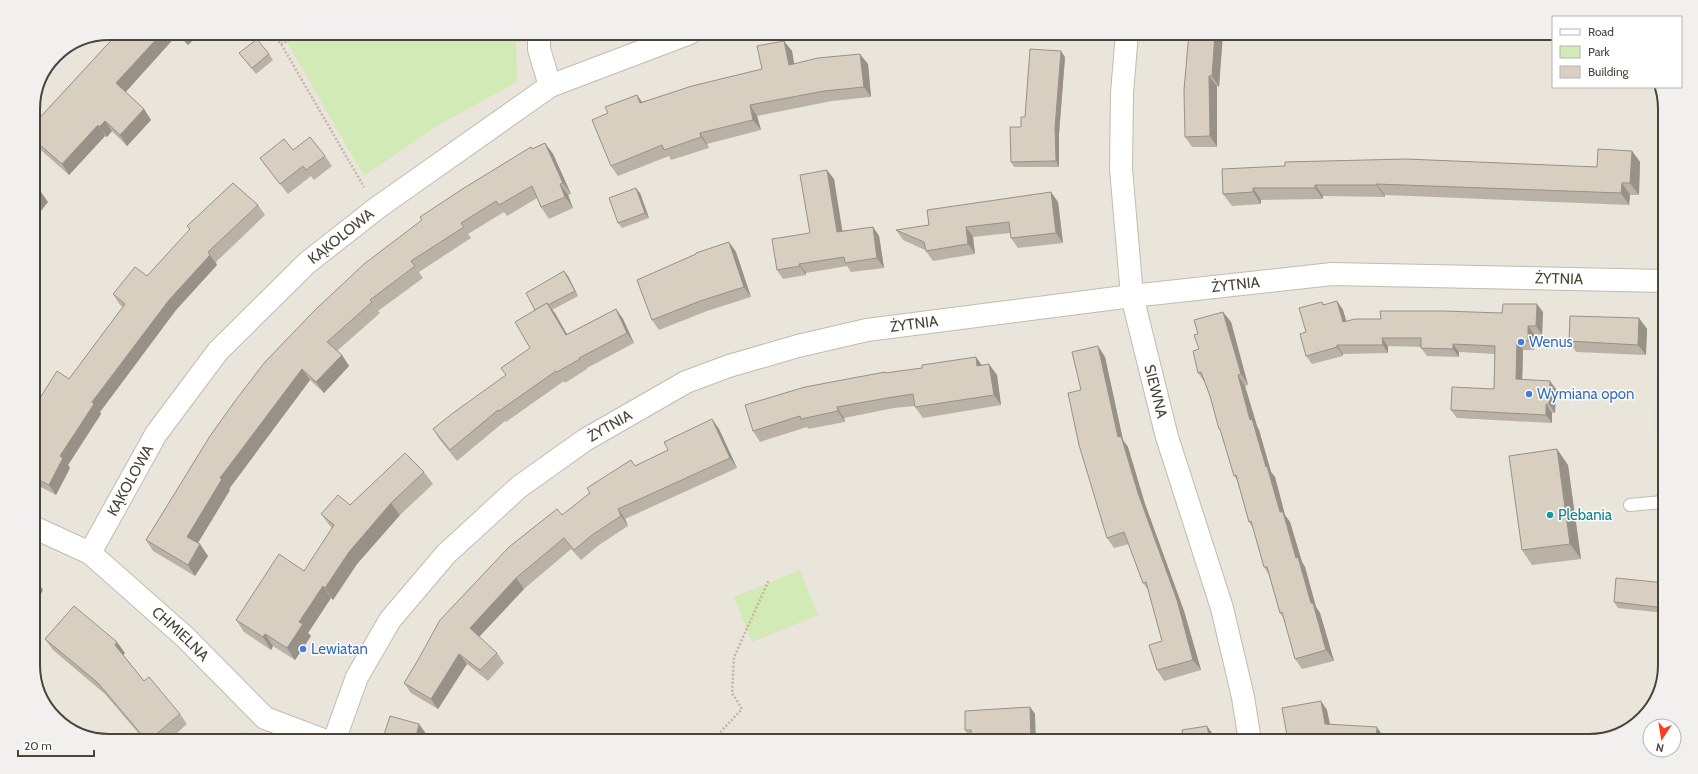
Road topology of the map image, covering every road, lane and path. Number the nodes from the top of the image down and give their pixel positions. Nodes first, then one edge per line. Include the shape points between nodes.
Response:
1 (277, 40) edge
2 (289, 40) edge
3 (539, 40) edge
4 (672, 40) edge
5 (1126, 40) edge
6 (281, 44) junction
7 (550, 86) junction
8 (377, 208) junction
9 (1658, 282) edge
10 (1132, 296) junction
11 (1658, 502) edge
12 (1630, 505) dead end
13 (40, 530) edge
14 (90, 553) junction
15 (769, 580) dead end
16 (307, 734) edge
17 (337, 734) edge
18 (719, 734) edge
19 (1249, 734) edge

1 - 6 path
2 - 6 path
3 - 7 street via 539,49
4 - 7 street, KĄKOLOWA
5 - 10 street, SIEWNA via 1122,93 1121,168
6 - 8 path
7 - 8 street, KĄKOLOWA
8 - 14 street, KĄKOLOWA via 307,263 218,351 156,434
9 - 10 street, ŻYTNIA via 1332,274
10 - 17 street, ŻYTNIA via 866,330 729,366 686,382 653,400 585,440 519,487 446,554 390,620 357,677
10 - 19 street, SIEWNA via 1167,437 1222,608
11 - 12 lane
13 - 14 street, CHMIELNA
14 - 16 street, CHMIELNA via 185,637 265,718
15 - 18 path via 734,657 732,693 742,709

